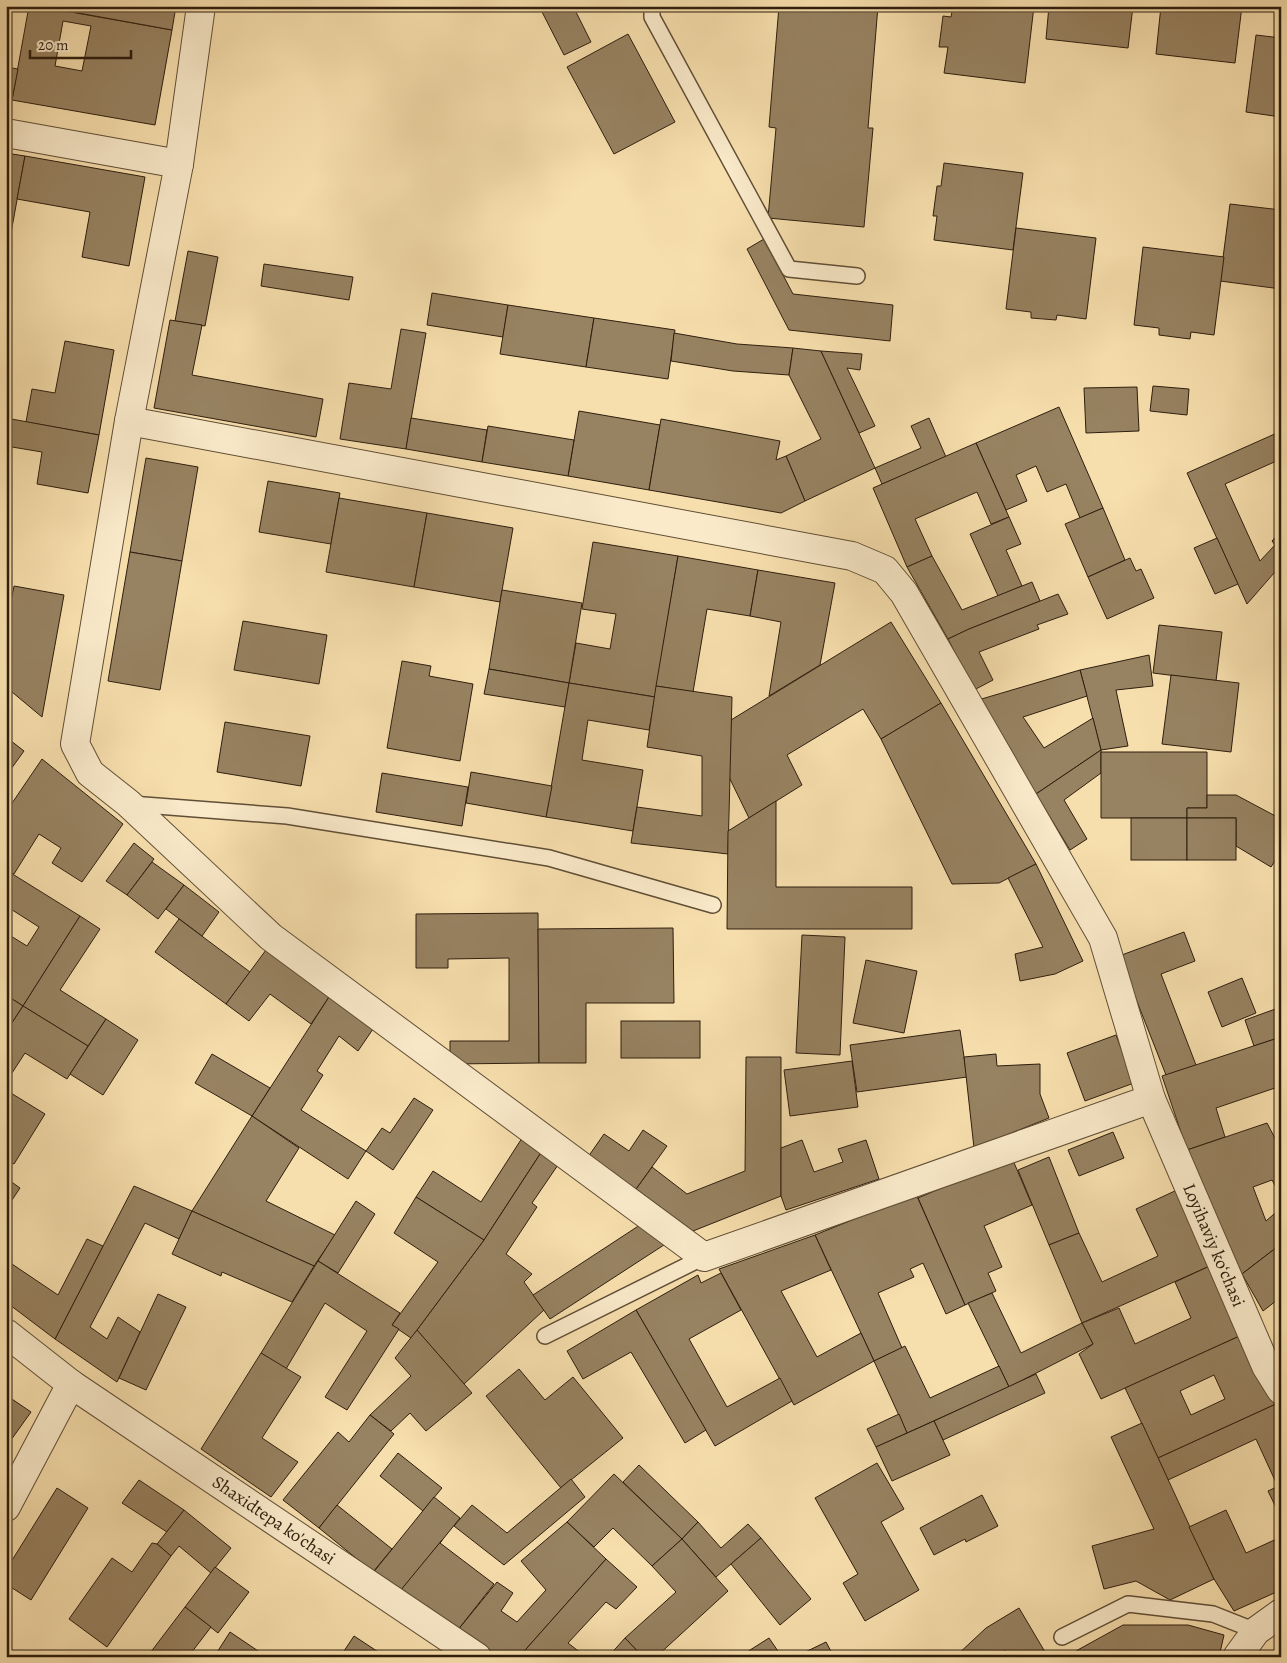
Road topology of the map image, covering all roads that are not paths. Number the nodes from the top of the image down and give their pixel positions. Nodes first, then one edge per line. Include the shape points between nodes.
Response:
1 (201, 6) edge
2 (652, 6) edge
3 (6, 133) edge
4 (180, 164) junction
5 (857, 276) dead end
6 (129, 421) junction
7 (128, 803) junction
8 (713, 905) dead end
9 (1151, 1099) junction
10 (704, 1257) junction
11 (6, 1333) edge
12 (545, 1336) dead end
13 (71, 1384) junction
14 (1281, 1390) edge
15 (6, 1507) edge
16 (1281, 1613) edge
17 (1256, 1632) junction
18 (1062, 1637) dead end
19 (477, 1657) edge
20 (1237, 1657) edge

1 - 4 street
2 - 5 lane via 652,17 789,269
3 - 4 street
4 - 6 street
6 - 7 street via 75,744 90,773
6 - 9 street, Loyihaviy koʻchasi via 852,556 885,570 904,593 1103,938
7 - 8 lane via 287,816 549,858
7 - 10 street via 271,937
9 - 10 street
9 - 14 street, Loyihaviy koʻchasi via 1266,1366
10 - 12 lane
11 - 13 street, Shaxidtepa ko'chasi
13 - 15 street
13 - 19 street, Shaxidtepa ko'chasi
16 - 17 street
17 - 18 lane via 1213,1614 1128,1604
17 - 20 street

